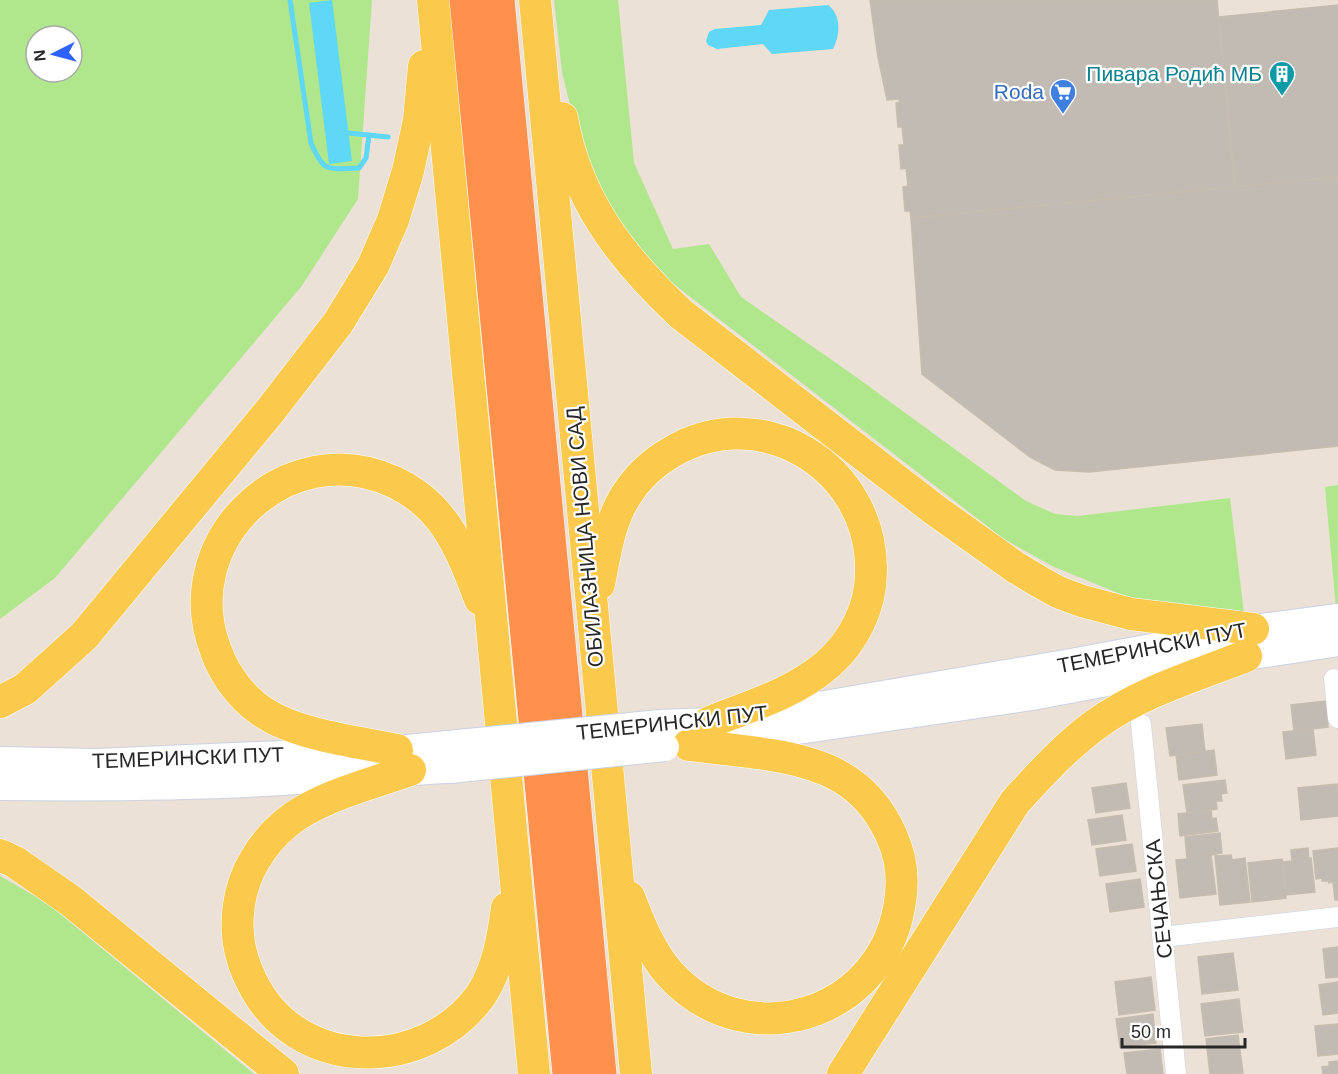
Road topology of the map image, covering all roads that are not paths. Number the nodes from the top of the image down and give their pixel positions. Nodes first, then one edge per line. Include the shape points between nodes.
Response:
1 (432, 0) edge
2 (466, 0) edge
3 (498, 0) edge
4 (536, 13) edge
5 (592, 614) junction
6 (1338, 618) edge
7 (493, 631) junction
8 (1250, 642) junction
9 (1338, 642) edge
10 (1334, 679) dead end
11 (0, 702) edge
12 (1338, 718) edge
13 (710, 722) junction
14 (1141, 724) dead end
15 (672, 739) junction
16 (404, 760) junction
17 (0, 761) edge
18 (0, 786) edge
19 (0, 855) edge
20 (513, 859) junction
21 (617, 862) junction
22 (1338, 917) edge
23 (1162, 936) junction
24 (283, 1074) edge
25 (534, 1074) edge
26 (569, 1074) edge
27 (600, 1074) edge
28 (636, 1074) edge
29 (843, 1074) edge
30 (1176, 1074) edge

1 - 7 main road
1 - 11 main road via 419,120 408,171 373,266 338,323 84,636 25,689
2 - 26 highway
3 - 27 highway
4 - 5 main road, ОБИЛАЗНИЦА НОВИ САД
4 - 8 main road via 571,155 591,205 630,262 681,314 934,510 1040,582 1082,601
5 - 13 main road via 608,539 624,498 650,466 667,455 704,438 750,434 795,447 830,471 855,502 870,546 871,581 857,626 829,663 802,682
5 - 21 main road, ОБИЛАЗНИЦА НОВИ САД
6 - 8 main road, ТЕМЕРИНСКИ ПУТ
7 - 16 main road via 440,517 415,494 374,474 341,469 291,479 254,501 225,534 209,579 208,626 226,672 240,691 255,707 280,722
7 - 20 main road
8 - 9 main road, ТЕМЕРИНСКИ ПУТ
8 - 13 main road, ТЕМЕРИНСКИ ПУТ via 1049,667
8 - 15 main road, ТЕМЕРИНСКИ ПУТ via 1032,696
8 - 29 main road via 1117,711 1095,725 1043,772 1015,802
10 - 12 street
13 - 15 main road, ТЕМЕРИНСКИ ПУТ
14 - 23 street, СЕЧАЊСКА
15 - 16 main road, ТЕМЕРИНСКИ ПУТ, bridge
15 - 21 main road via 806,763 858,788 889,829 899,856 901,898 890,940 878,962 855,986 827,1005 793,1016 741,1016 697,997 661,964 638,919
16 - 17 main road, ТЕМЕРИНСКИ ПУТ
16 - 18 main road, ТЕМЕРИНСКИ ПУТ via 283,781 109,788
16 - 20 main road via 284,824 251,866 238,912 239,948 259,995 285,1025 318,1045 358,1056 397,1054 417,1048 453,1027 474,1006 490,978 501,941
19 - 24 main road via 71,901
20 - 25 main road
21 - 28 main road, ОБИЛАЗНИЦА НОВИ САД
22 - 23 street
23 - 30 street, СЕЧАЊСКА

